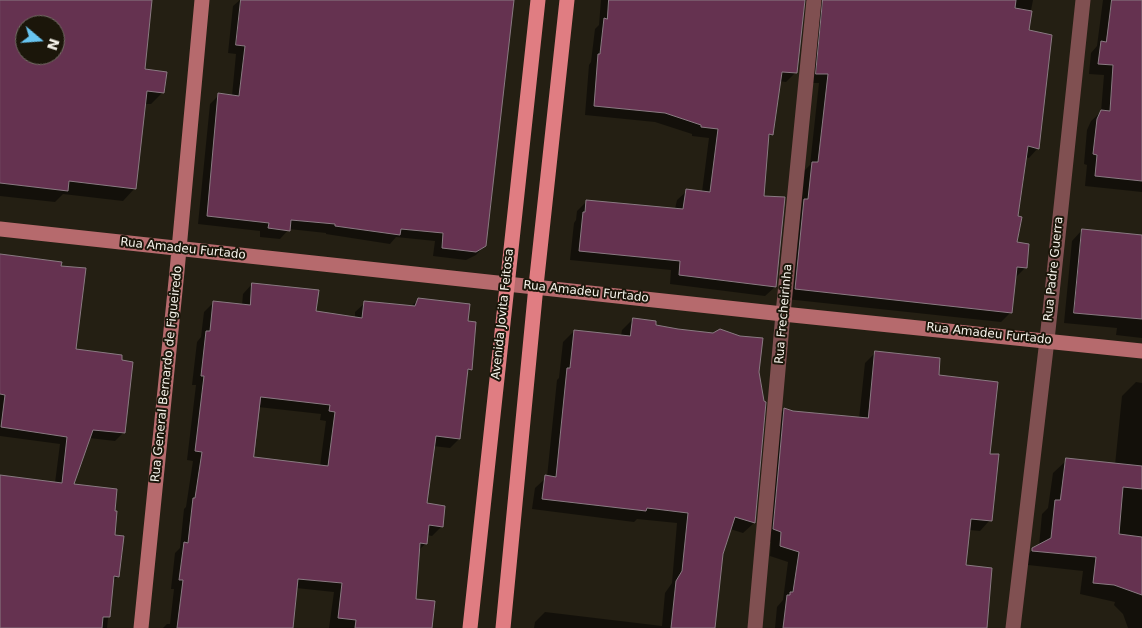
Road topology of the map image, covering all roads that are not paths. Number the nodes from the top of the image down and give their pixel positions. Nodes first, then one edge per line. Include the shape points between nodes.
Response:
1 (202, 0) edge
2 (538, 0) edge
3 (567, 0) edge
4 (814, 0) edge
5 (1083, 0) edge
6 (0, 229) edge
7 (179, 248) junction
8 (507, 283) junction
9 (536, 286) junction
10 (783, 314) junction
11 (1047, 340) junction
12 (1142, 351) edge
13 (141, 628) edge
14 (470, 628) edge
15 (503, 628) edge
16 (755, 628) edge
17 (1013, 628) edge

1 - 7 street, Rua General Bernardo de Figueiredo
2 - 8 main road, Avenida Jovita Feitosa
3 - 9 main road
4 - 10 street, Rua Frecheirinha
5 - 11 street, Rua Padre Guerra
6 - 7 street, Rua Amadeu Furtado
7 - 8 street, Rua Amadeu Furtado
7 - 13 street, Rua General Bernardo de Figueiredo
8 - 9 street, Rua Amadeu Furtado
8 - 14 main road, Avenida Jovita Feitosa
9 - 10 street, Rua Amadeu Furtado
9 - 15 main road
10 - 11 street, Rua Amadeu Furtado
10 - 16 street, Rua Frecheirinha
11 - 12 street, Rua Amadeu Furtado
11 - 17 street, Rua Padre Guerra

